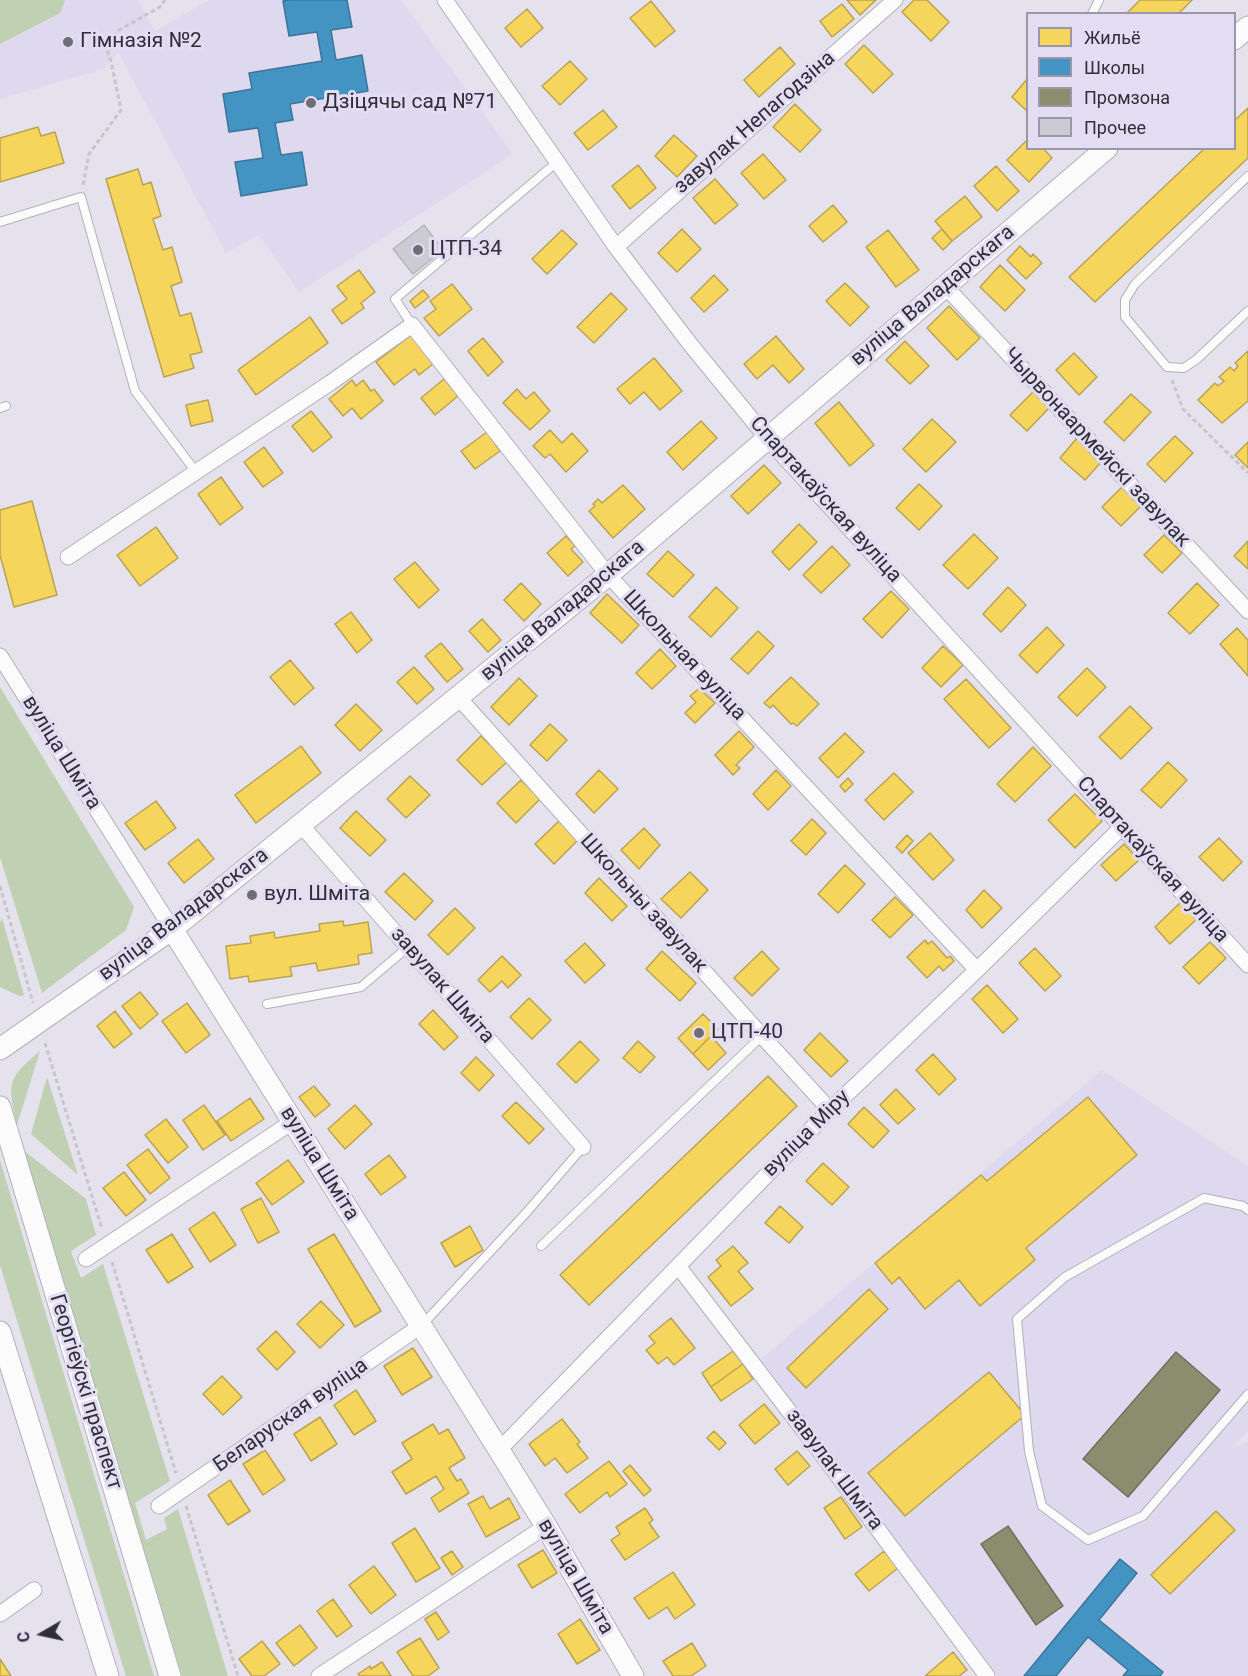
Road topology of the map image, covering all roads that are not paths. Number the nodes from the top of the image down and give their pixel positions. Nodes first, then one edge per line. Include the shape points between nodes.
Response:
1 (445, 0) edge
2 (895, 0) edge
3 (1248, 27) edge
4 (1236, 37) edge
5 (1105, 150) edge
6 (557, 162) junction
7 (1248, 176) edge
8 (0, 222) edge
9 (616, 247) junction
10 (945, 286) junction
11 (1248, 311) edge
12 (412, 325) junction
13 (767, 438) junction
14 (196, 472) junction
15 (68, 557) dead end
16 (608, 575) junction
17 (1248, 610) edge
18 (0, 656) edge
19 (458, 697) junction
20 (301, 825) junction
21 (1122, 827) junction
22 (172, 929) junction
23 (408, 947) junction
24 (1248, 965) edge
25 (977, 970) junction
26 (267, 1004) dead end
27 (762, 1036) junction
28 (0, 1049) edge
29 (0, 1107) edge
30 (830, 1110) junction
31 (292, 1122) junction
32 (583, 1147) joint
33 (1248, 1210) edge
34 (541, 1246) dead end
35 (86, 1259) dead end
36 (678, 1266) junction
37 (422, 1325) junction
38 (0, 1332) edge
39 (1248, 1394) edge
40 (499, 1450) junction
41 (159, 1506) dead end
42 (546, 1526) junction
43 (34, 1590) dead end
44 (0, 1614) edge
45 (108, 1676) edge
46 (170, 1676) edge
47 (319, 1676) edge
48 (633, 1676) edge
49 (987, 1676) edge

1 - 6 street, Спартакаўская вуліца
2 - 9 street, завулак Непагодзіна
3 - 4 main road
5 - 10 main road, вуліца Валадарскага
6 - 9 street, Спартакаўская вуліца
6 - 12 lane via 395,299
7 - 11 lane via 1135,284 1125,300 1125,317 1167,367 1184,368
8 - 14 lane via 81,196 135,391
9 - 13 street, Спартакаўская вуліца
10 - 13 main road, вуліца Валадарскага
10 - 17 street, Чырвонаармейскі завулак
12 - 14 street
12 - 16 street, Школьная вуліца
13 - 16 main road, вуліца Валадарскага
13 - 21 street, Спартакаўская вуліца
14 - 15 street
16 - 19 main road, вуліца Валадарскага
16 - 25 street, Школьная вуліца
18 - 22 street, вуліца Шміта
19 - 20 main road, вуліца Валадарскага
19 - 27 street, Школьны завулак
20 - 22 main road, вуліца Валадарскага
20 - 23 street, завулак Шміта
21 - 24 street, Спартакаўская вуліца
21 - 25 street, вуліца Міру
22 - 28 main road, вуліца Валадарскага
22 - 31 main road, вуліца Шміта
23 - 26 lane via 361,987
23 - 32 street, завулак Шміта
25 - 30 street, вуліца Міру
27 - 30 street, Школьны завулак
27 - 34 lane
29 - 46 main road, Георгіеўскі праспект
30 - 36 street, вуліца Міру
31 - 35 street
31 - 37 main road, вуліца Шміта
32 - 37 lane
33 - 39 lane via 1204,1198 1065,1277 1017,1319 1029,1451 1042,1506 1088,1539 1143,1516
36 - 40 street, вуліца Міру
36 - 49 street, завулак Шміта
37 - 40 main road, вуліца Шміта
37 - 41 street, Беларуская вуліца
38 - 45 main road
40 - 42 main road, вуліца Шміта
42 - 47 street
42 - 48 main road, вуліца Шміта
43 - 44 street

